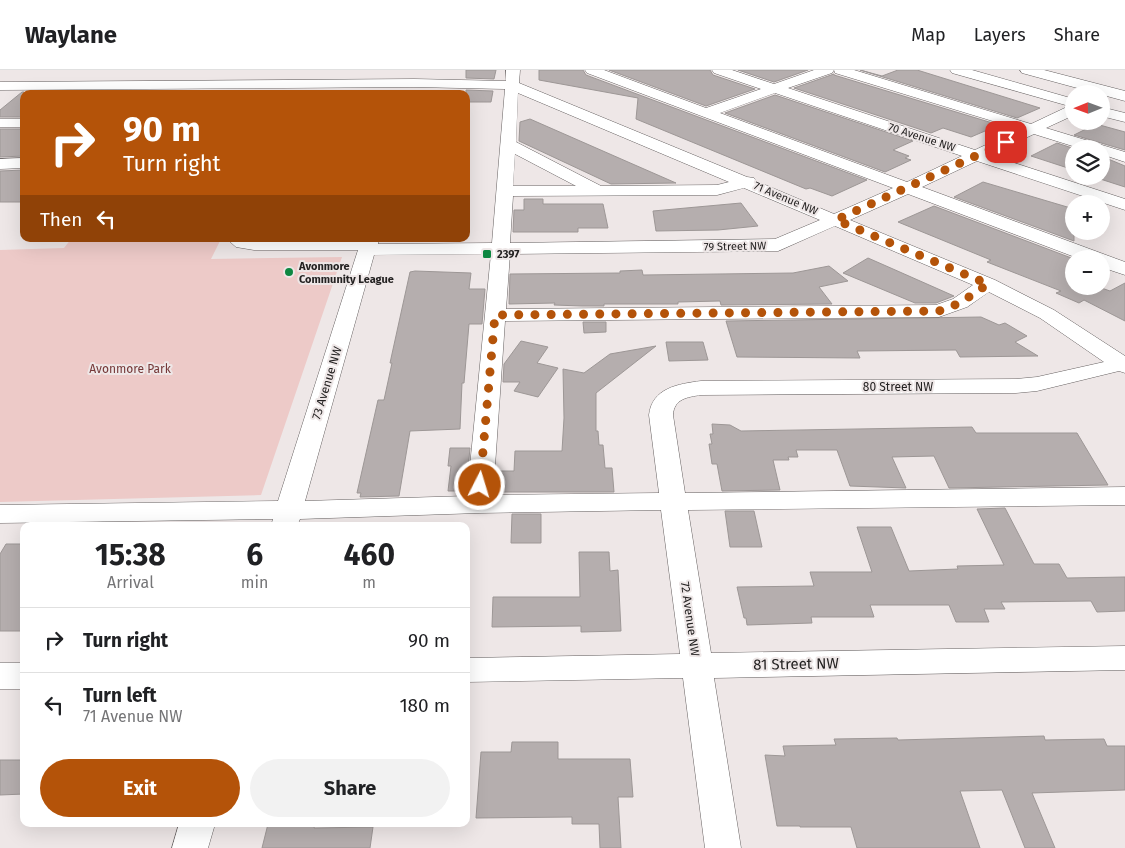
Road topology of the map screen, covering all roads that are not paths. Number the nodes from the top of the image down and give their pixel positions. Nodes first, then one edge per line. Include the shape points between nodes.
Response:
1 (20, 70) edge
2 (318, 70) edge
3 (592, 70) edge
4 (719, 70) edge
5 (827, 70) edge
6 (840, 70) edge
7 (957, 70) edge
8 (1007, 70) edge
9 (1027, 70) edge
10 (514, 81) edge
11 (414, 82) edge
12 (1066, 85) edge
13 (1074, 85) edge
14 (0, 86) edge
15 (775, 88) junction
16 (308, 89) edge
17 (1110, 95) edge
18 (1125, 96) edge
19 (1110, 97) edge
20 (1065, 100) edge
21 (1125, 102) edge
22 (705, 113) junction
23 (1065, 114) edge
24 (1110, 114) edge
25 (1125, 118) edge
26 (0, 123) edge
27 (20, 123) edge
28 (1034, 129) junction
29 (1070, 140) edge
30 (508, 144) junction
31 (1110, 152) edge
32 (978, 155) junction
33 (1125, 157) edge
34 (20, 163) edge
35 (0, 164) edge
36 (748, 182) junction
37 (907, 188) junction
38 (598, 190) junction
39 (504, 191) junction
40 (1125, 205) edge
41 (836, 220) junction
42 (241, 242) edge
43 (368, 244) edge
44 (500, 249) junction
45 (1076, 250) edge
46 (1110, 263) edge
47 (1125, 269) edge
48 (988, 284) junction
49 (495, 315) junction
50 (1124, 365) edge
51 (672, 394) joint
52 (1125, 496) edge
53 (675, 503) junction
54 (479, 504) junction
55 (0, 514) edge
56 (286, 518) edge
57 (1125, 658) edge
58 (697, 666) junction
59 (470, 670) edge
60 (0, 676) edge
61 (20, 676) edge
62 (196, 827) edge
63 (190, 848) edge
64 (724, 848) edge

1 - 14 street
2 - 16 street
3 - 22 street
4 - 15 street, 70 Avenue NW
5 - 15 street
6 - 28 street
7 - 20 street
8 - 12 main road
9 - 13 main road
10 - 11 street
10 - 30 street
10 - 36 street, 71 Avenue NW
11 - 16 street
14 - 16 street
15 - 22 street
15 - 32 street, 70 Avenue NW
17 - 18 main road
19 - 21 main road
22 - 37 street
23 - 28 street, 79 Street NW
24 - 25 street
26 - 27 street
28 - 29 street
28 - 32 street, 79 Street NW
30 - 38 street
30 - 39 street
31 - 33 street
32 - 37 street, 79 Street NW
32 - 40 street, 70 Avenue NW
34 - 35 street
36 - 38 street via 718,190
36 - 41 street, 71 Avenue NW
37 - 41 street, 79 Street NW
37 - 45 street
38 - 39 street
39 - 44 street
41 - 44 street, 79 Street NW via 778,245
41 - 48 street, 71 Avenue NW
42 - 43 street, 79 Street NW
43 - 44 street, 79 Street NW
43 - 56 street, 73 Avenue NW
44 - 49 street
46 - 47 street
48 - 49 street via 960,303 939,311
48 - 50 street, 71 Avenue NW via 1047,314
49 - 54 street
50 - 51 street, 80 Street NW via 1016,386 701,388
51 - 53 street, 72 Avenue NW via 661,409
52 - 53 street
53 - 54 street
53 - 58 street, 72 Avenue NW
54 - 56 street
55 - 56 street
57 - 58 street, 81 Street NW
58 - 59 street, 81 Street NW
58 - 64 street, 72 Avenue NW
60 - 61 street
62 - 63 street

